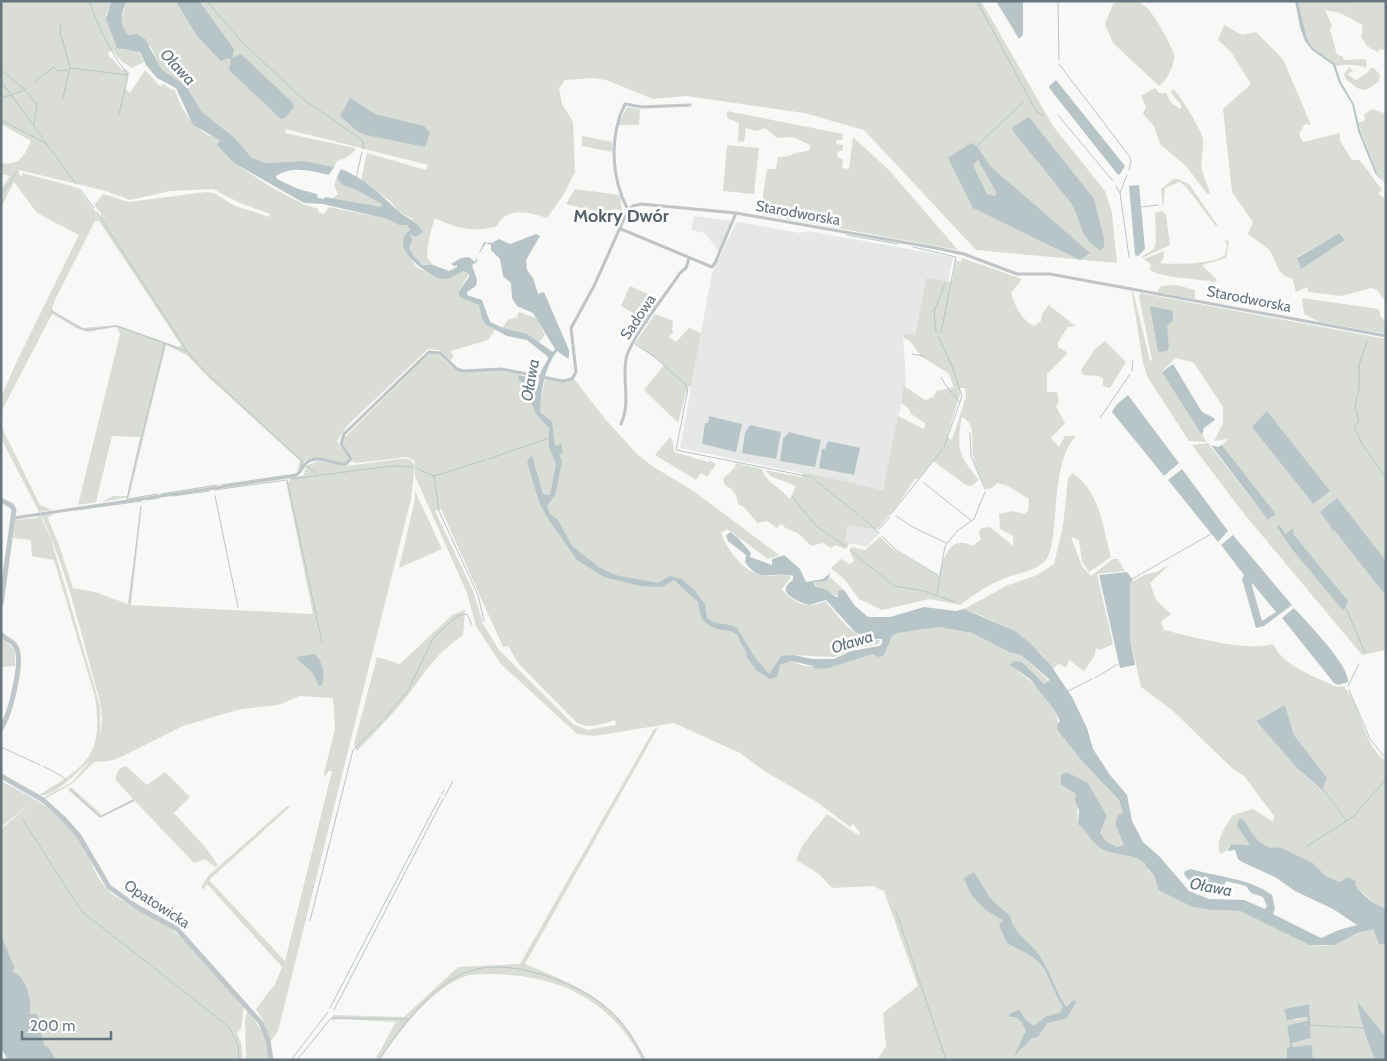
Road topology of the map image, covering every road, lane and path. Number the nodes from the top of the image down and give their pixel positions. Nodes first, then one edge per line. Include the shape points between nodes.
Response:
1 (690, 105) dead end
2 (628, 210) junction
3 (736, 214) junction
4 (624, 224) junction
5 (621, 229) junction
6 (627, 231) junction
7 (690, 258) junction
8 (1386, 336) edge
9 (621, 424) dead end
10 (1, 500) edge
11 (13, 518) junction
12 (1, 604) edge
13 (1, 634) edge
14 (1, 728) edge
15 (1, 776) edge
16 (271, 1060) edge

1 - 2 street via 642,107 625,104 617,122 614,143 616,172
2 - 3 street, Starodworska via 641,204
2 - 4 street
3 - 7 street via 713,267
3 - 8 street, Starodworska via 964,254 1017,274 1046,274 1108,284
4 - 5 street
4 - 6 street
5 - 6 street
5 - 11 street via 571,328 576,372 566,381 498,369 463,371 440,353 429,352 344,434 341,444 351,459 346,464 313,460 294,476
6 - 7 street
7 - 9 street, Sadowa via 629,351 627,404
10 - 11 street via 12,506
11 - 12 street
13 - 14 street via 15,645 17,653 14,686 7,718
15 - 16 street, Opatowicka via 38,797 76,831 109,887 137,907 178,929 244,1001 265,1030

